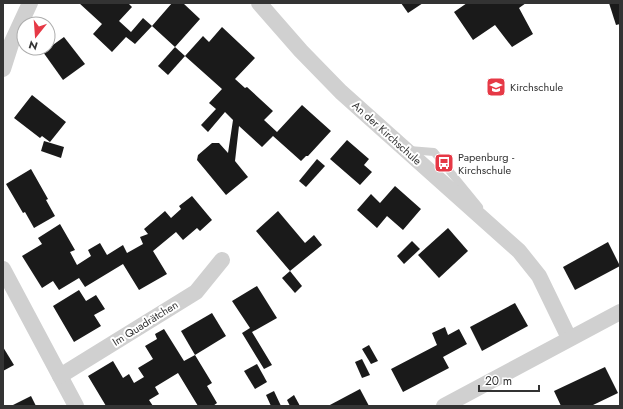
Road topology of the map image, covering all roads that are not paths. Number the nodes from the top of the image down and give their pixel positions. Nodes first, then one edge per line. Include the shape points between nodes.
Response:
1 (30, 3) edge
2 (259, 3) edge
3 (3, 69) edge
4 (222, 260) dead end
5 (3, 269) edge
6 (620, 312) edge
7 (569, 338) junction
8 (60, 376) junction
9 (76, 406) edge
10 (444, 406) edge

1 - 3 street via 11,44
2 - 7 street, An der Kirchschule via 301,51 342,92 519,250 539,276
4 - 8 street, Im Quadrätchen via 196,292
5 - 8 street
6 - 7 street
7 - 10 street
8 - 9 street

